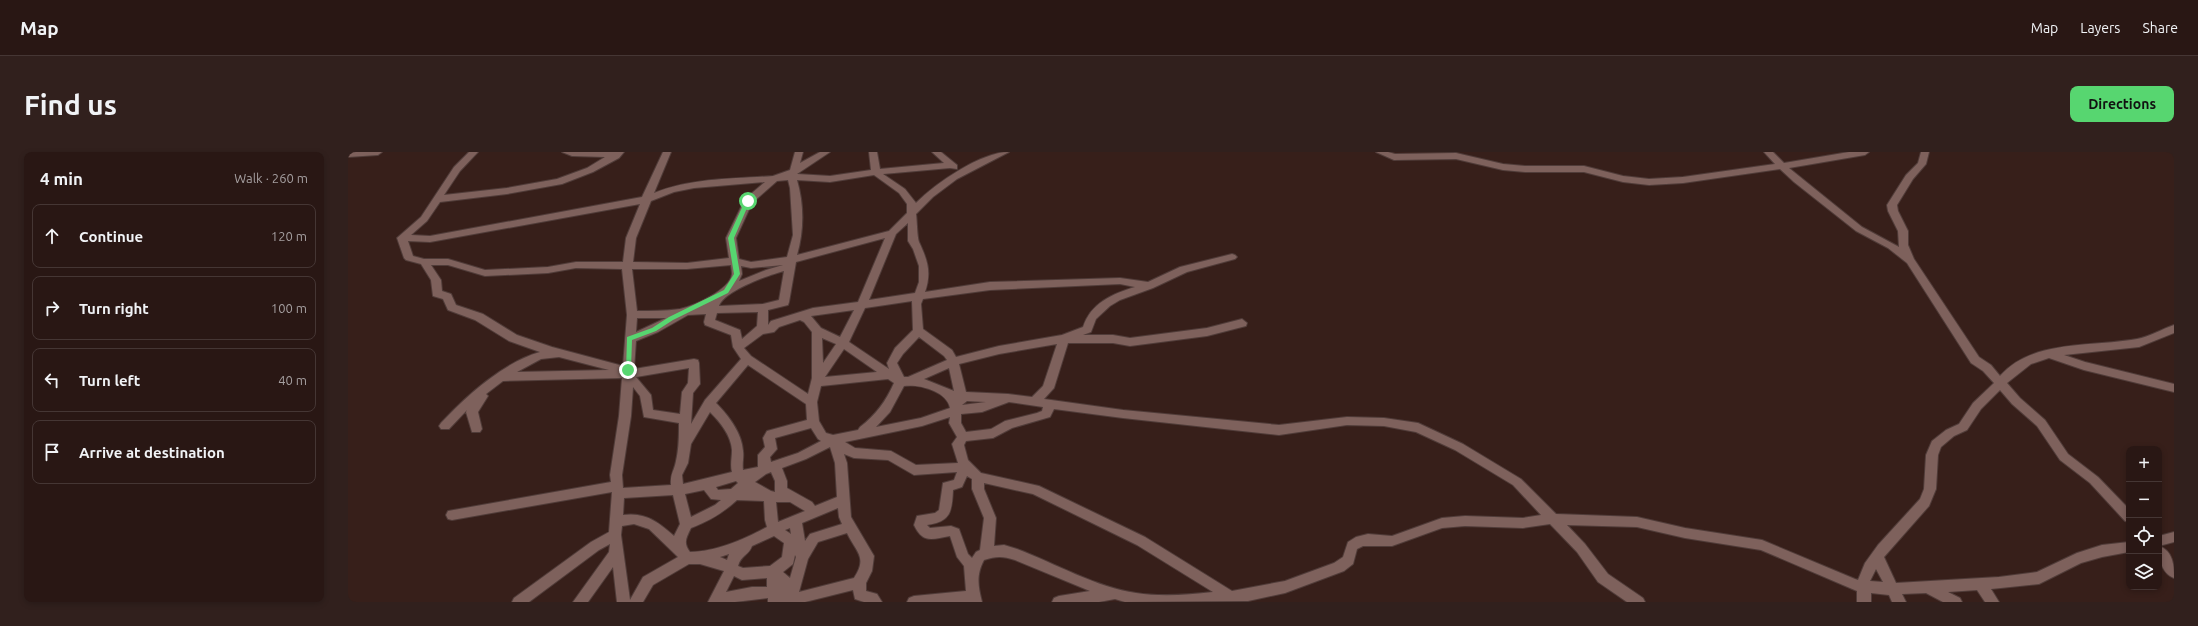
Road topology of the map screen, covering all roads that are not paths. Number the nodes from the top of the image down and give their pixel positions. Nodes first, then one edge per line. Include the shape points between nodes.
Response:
1 (378, 152) edge
2 (474, 152) edge
3 (566, 152) edge
4 (667, 152) edge
5 (799, 152) edge
6 (826, 152) edge
7 (873, 152) edge
8 (936, 152) edge
9 (1005, 152) edge
10 (1380, 152) edge
11 (1768, 152) edge
12 (1865, 152) edge
13 (1924, 152) edge
14 (348, 154) edge
15 (618, 154) edge
16 (951, 165) junction
17 (1782, 166) junction
18 (876, 172) junction
19 (962, 173) junction
20 (793, 174) junction
21 (775, 178) junction
22 (438, 199) junction
23 (644, 200) junction
24 (911, 213) junction
25 (892, 233) junction
26 (402, 238) junction
27 (1232, 256) dead end
28 (734, 261) junction
29 (1910, 261) junction
30 (424, 262) junction
31 (790, 263) junction
32 (627, 266) junction
33 (1149, 286) junction
34 (726, 292) junction
35 (918, 298) junction
36 (860, 305) junction
37 (763, 308) junction
38 (713, 310) junction
39 (686, 312) junction
40 (632, 314) junction
41 (801, 316) junction
42 (1242, 323) dead end
43 (2174, 329) edge
44 (761, 330) junction
45 (817, 331) junction
46 (918, 331) junction
47 (629, 339) junction
48 (1064, 339) junction
49 (843, 343) junction
50 (738, 347) junction
51 (568, 354) junction
52 (2050, 354) junction
53 (748, 359) junction
54 (953, 362) junction
55 (628, 372) junction
56 (890, 375) junction
57 (502, 377) junction
58 (817, 380) junction
59 (906, 381) junction
60 (1998, 382) junction
61 (488, 387) junction
62 (2174, 388) edge
63 (948, 393) junction
64 (961, 395) junction
65 (1008, 398) junction
66 (1036, 400) junction
67 (811, 402) junction
68 (709, 403) junction
69 (1051, 403) junction
70 (956, 410) junction
71 (685, 419) junction
72 (814, 424) junction
73 (445, 426) dead end
74 (476, 430) dead end
75 (857, 435) junction
76 (963, 437) junction
77 (833, 440) junction
78 (686, 444) junction
79 (775, 466) junction
80 (965, 467) junction
81 (762, 470) junction
82 (978, 477) junction
83 (742, 479) junction
84 (706, 484) junction
85 (617, 489) junction
86 (678, 490) junction
87 (735, 493) junction
88 (790, 496) junction
89 (770, 497) junction
90 (844, 500) junction
91 (813, 513) junction
92 (2126, 514) edge
93 (452, 516) dead end
94 (1552, 519) junction
95 (794, 520) junction
96 (616, 521) junction
97 (686, 524) junction
98 (850, 527) junction
99 (774, 529) junction
100 (2174, 537) edge
101 (755, 540) junction
102 (2162, 540) edge
103 (616, 542) junction
104 (2126, 547) edge
105 (683, 553) junction
106 (986, 553) junction
107 (2160, 554) edge
108 (802, 557) junction
109 (1878, 557) junction
110 (702, 558) junction
111 (731, 569) junction
112 (773, 572) junction
113 (971, 572) junction
114 (2174, 572) edge
115 (859, 582) junction
116 (1980, 584) junction
117 (1864, 588) junction
118 (1928, 588) junction
119 (1891, 589) junction
120 (1117, 594) junction
121 (784, 596) edge
122 (1230, 596) junction
123 (856, 599) edge
124 (974, 599) edge
125 (520, 602) edge
126 (580, 602) edge
127 (624, 602) edge
128 (636, 602) edge
129 (715, 602) edge
130 (875, 602) edge
131 (914, 602) edge
132 (1059, 602) edge
133 (1638, 602) edge
134 (1864, 602) edge
135 (1899, 602) edge
136 (1955, 602) edge
137 (1992, 602) edge

1 - 14 street
2 - 22 street via 457,169
3 - 15 street via 578,155 609,152
4 - 23 street
5 - 20 street
6 - 20 street
7 - 18 street
8 - 16 street
9 - 19 street
10 - 17 street via 1394,157 1460,157 1517,168 1584,169 1623,179 1649,182 1683,180
11 - 17 street
12 - 17 street
13 - 29 street via 1922,164 1909,177 1892,205 1903,231 1904,245
15 - 22 street via 590,170 559,182
16 - 18 street
16 - 19 street
17 - 29 street via 1859,229 1891,246
18 - 20 street via 830,179
18 - 24 street via 902,191 912,204
19 - 24 street via 943,184
20 - 21 street
20 - 31 street via 798,235
21 - 23 street via 694,185 672,189
21 - 28 street via 748,201 732,233
22 - 26 street via 424,219
23 - 26 street via 464,234 430,239
23 - 32 street via 631,238
24 - 25 street
24 - 35 street via 913,240 924,266 924,282
25 - 31 street
25 - 36 street via 871,286
26 - 30 street via 410,258
27 - 33 street via 1184,269
28 - 31 street via 752,264
28 - 32 street via 687,266
28 - 34 street via 737,274
29 - 60 street via 1970,352
30 - 32 street via 448,262 485,273 548,270 576,265
30 - 51 street via 436,280 437,293 447,297 452,307 479,317 513,338 550,351
31 - 34 street via 763,273
31 - 37 street via 784,302
32 - 40 street
33 - 35 street via 1120,281 990,286
33 - 48 street via 1106,303 1091,317 1086,329
34 - 38 street via 716,302
34 - 39 street
35 - 36 street
35 - 46 street
36 - 41 street
36 - 49 street
37 - 38 street
37 - 44 street via 764,323
38 - 39 street
38 - 50 street via 709,322 736,333
39 - 40 street
39 - 47 street
40 - 47 street
41 - 44 street via 775,324 770,329
41 - 45 street via 808,319
42 - 48 street via 1207,332 1130,342 1113,339
43 - 52 street via 2139,343
44 - 50 street
45 - 49 street
45 - 58 street
46 - 54 street via 942,347
46 - 59 street via 899,351 892,363
47 - 55 street
48 - 54 street via 999,350
48 - 66 street via 1048,388
49 - 56 street
49 - 58 street
50 - 53 street
51 - 55 street
51 - 57 street via 537,356
52 - 60 street via 2016,366
52 - 62 street via 2084,366
53 - 67 street
53 - 68 street
54 - 59 street
54 - 64 street
55 - 57 street
55 - 71 street via 645,395 648,414
55 - 71 street via 654,372 667,367 694,363 694,384 688,392
55 - 85 street via 625,416 616,475
56 - 58 street
56 - 59 street
57 - 61 street
58 - 67 street
59 - 63 street via 929,384
59 - 75 street via 881,417
60 - 92 street via 2016,402 2041,423 2064,457 2094,480
60 - 109 street via 1963,427 1936,444 1932,455 1930,490 1925,502 1909,517
61 - 73 street via 458,410
61 - 74 street via 472,412
63 - 64 street
63 - 70 street via 956,405
64 - 65 street
64 - 70 street via 964,405
65 - 66 street
65 - 70 street via 982,408
66 - 69 street
67 - 72 street
68 - 78 street
68 - 83 street via 723,417 730,429 737,447 736,467
69 - 76 street via 1046,414 1039,417 1009,424 993,434
69 - 94 street via 1123,414 1279,430 1347,421 1384,422 1418,428 1459,447 1517,482
70 - 75 street via 922,422
70 - 76 street via 955,423
71 - 78 street
72 - 77 street via 822,436
72 - 81 street via 771,434 771,449 764,455 765,465
75 - 77 street
76 - 80 street via 958,444
77 - 79 street
77 - 80 street via 845,450 886,455 914,470
77 - 90 street via 841,463
78 - 86 street via 676,474
79 - 81 street
79 - 88 street via 781,481 781,491
80 - 82 street
80 - 113 street via 958,483 947,487 945,512 937,519 921,520 920,526 927,534 951,531 955,533 963,557 970,564
81 - 83 street
82 - 106 street via 978,489 990,518
82 - 122 street via 1034,490 1141,541
83 - 84 street
83 - 87 street
83 - 89 street
84 - 86 street
84 - 87 street via 715,495
85 - 86 street
85 - 93 street
85 - 96 street
86 - 97 street
87 - 89 street
87 - 97 street via 719,509
88 - 89 street
88 - 91 street via 808,506
89 - 99 street
90 - 91 street
90 - 98 street via 845,517
91 - 95 street
94 - 117 street via 1637,522 1685,533 1762,545 1806,566
94 - 122 street via 1523,523 1450,522 1392,541 1368,539 1352,546 1348,560 1339,567 1285,587
94 - 133 street via 1581,548 1603,578
95 - 99 street
95 - 108 street
96 - 103 street
96 - 105 street via 634,519 653,525
97 - 105 street via 679,540
98 - 108 street via 814,538
98 - 115 street via 868,556 866,571
99 - 101 street
99 - 112 street via 791,542 788,560
100 - 102 street
101 - 110 street
101 - 111 street via 734,555
103 - 125 street via 595,546
103 - 126 street via 615,554
103 - 127 street
104 - 116 street via 2077,559 2039,578
105 - 110 street
105 - 128 street via 648,581
106 - 113 street via 980,556
106 - 120 street via 1004,551 1017,555
107 - 114 street
108 - 121 street
109 - 117 street via 1864,580
109 - 119 street
110 - 111 street
111 - 112 street via 742,574
111 - 129 street
112 - 121 street
112 - 121 street
113 - 124 street via 970,584
115 - 121 street via 842,588
115 - 123 street
116 - 118 street
116 - 137 street
117 - 119 street
117 - 134 street
118 - 119 street
118 - 136 street
119 - 135 street
120 - 122 street via 1135,599 1182,601
120 - 132 street
121 - 129 street via 752,592
123 - 130 street via 872,598
124 - 131 street

